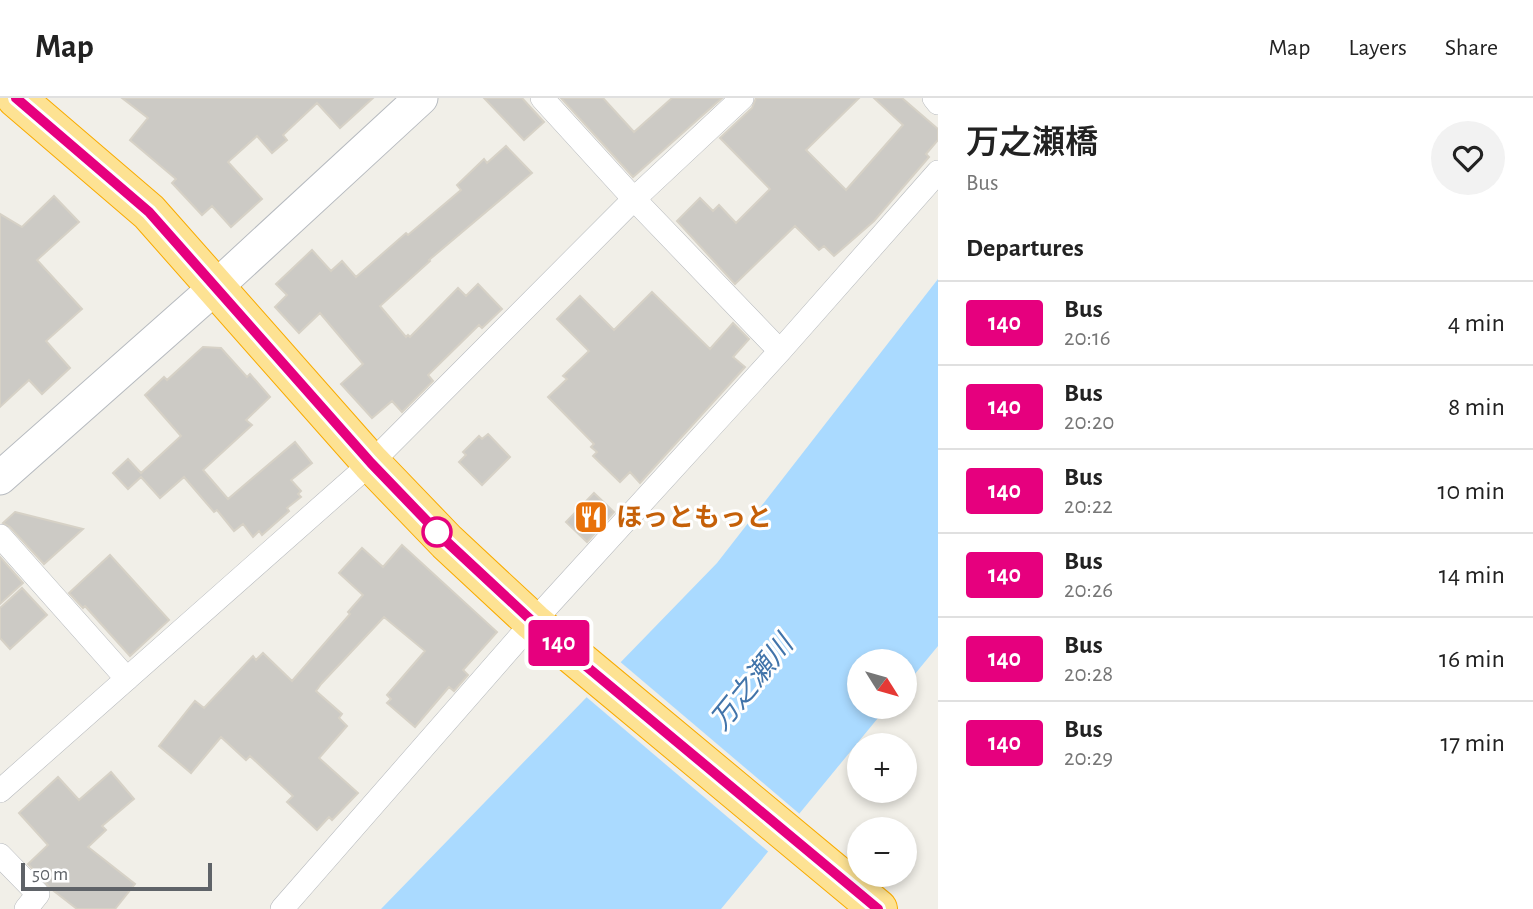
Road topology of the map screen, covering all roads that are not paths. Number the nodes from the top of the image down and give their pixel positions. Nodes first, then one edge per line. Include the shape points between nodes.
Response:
1 (16, 98) edge
2 (542, 98) edge
3 (742, 98) edge
4 (934, 98) edge
5 (408, 102) edge
6 (938, 103) edge
7 (938, 172) edge
8 (634, 200) junction
9 (217, 286) junction
10 (780, 351) junction
11 (371, 463) junction
12 (0, 478) edge
13 (0, 536) edge
14 (540, 627) junction
15 (127, 678) junction
16 (0, 791) edge
17 (0, 855) edge
18 (26, 909) edge
19 (282, 909) edge
20 (878, 909) edge

1 - 9 highway via 149,212
2 - 8 street
3 - 8 street
4 - 6 street
5 - 9 street
7 - 10 street
8 - 10 street
8 - 11 street
9 - 11 highway
9 - 12 street
10 - 14 street
11 - 14 highway via 447,542
11 - 15 street
13 - 15 street
14 - 19 street
14 - 20 highway
15 - 16 street
17 - 18 street via 38,894

